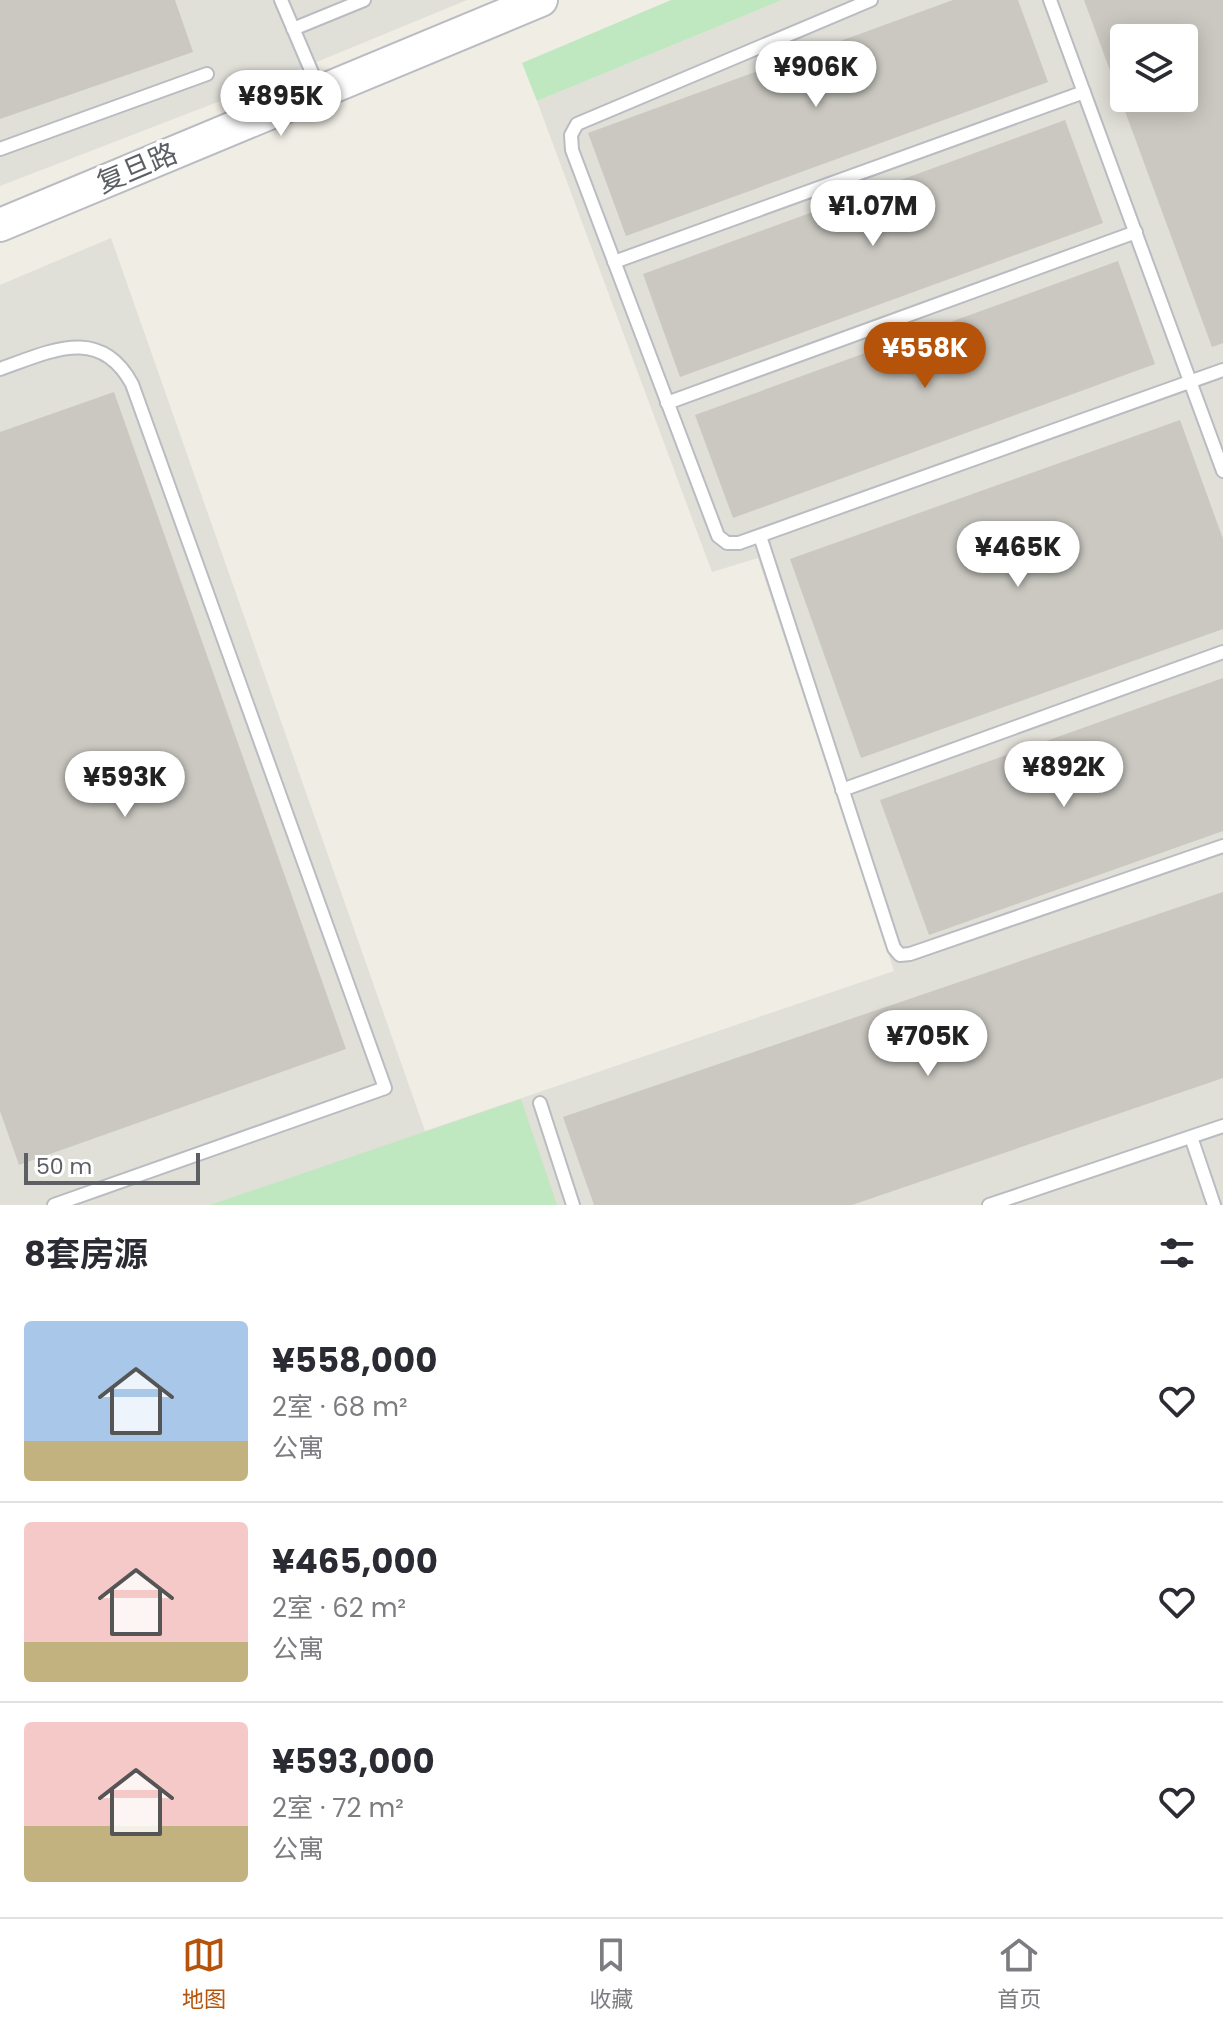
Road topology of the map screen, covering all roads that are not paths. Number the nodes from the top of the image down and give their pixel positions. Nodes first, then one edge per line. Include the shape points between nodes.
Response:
1 (281, 0) edge
2 (364, 0) edge
3 (541, 0) edge
4 (871, 0) edge
5 (1050, 0) edge
6 (293, 29) junction
7 (207, 74) dead end
8 (320, 92) junction
9 (1084, 92) junction
10 (0, 149) edge
11 (0, 225) edge
12 (1136, 232) junction
13 (614, 262) junction
14 (0, 369) edge
15 (1223, 370) edge
16 (1190, 381) junction
17 (667, 403) junction
18 (1223, 471) edge
19 (760, 536) junction
20 (1223, 652) edge
21 (842, 790) junction
22 (1223, 846) edge
23 (540, 1103) dead end
24 (1223, 1126) edge
25 (1191, 1137) junction
26 (54, 1205) edge
27 (573, 1205) edge
28 (989, 1205) edge
29 (1214, 1205) edge

1 - 6 lane
2 - 6 lane
3 - 8 street, 复旦路
4 - 13 lane via 577,124 572,150
5 - 9 lane
6 - 8 lane
7 - 10 lane
8 - 11 street, 复旦路
9 - 12 lane
9 - 13 lane
12 - 16 lane
12 - 17 lane
13 - 17 lane
14 - 26 lane via 74,346 93,347 123,366 385,1088
15 - 16 lane
16 - 18 lane
16 - 19 lane
17 - 19 lane via 718,536 739,543
19 - 21 lane
20 - 21 lane
21 - 22 lane via 900,955
23 - 27 lane
24 - 25 lane
25 - 28 lane
25 - 29 lane

